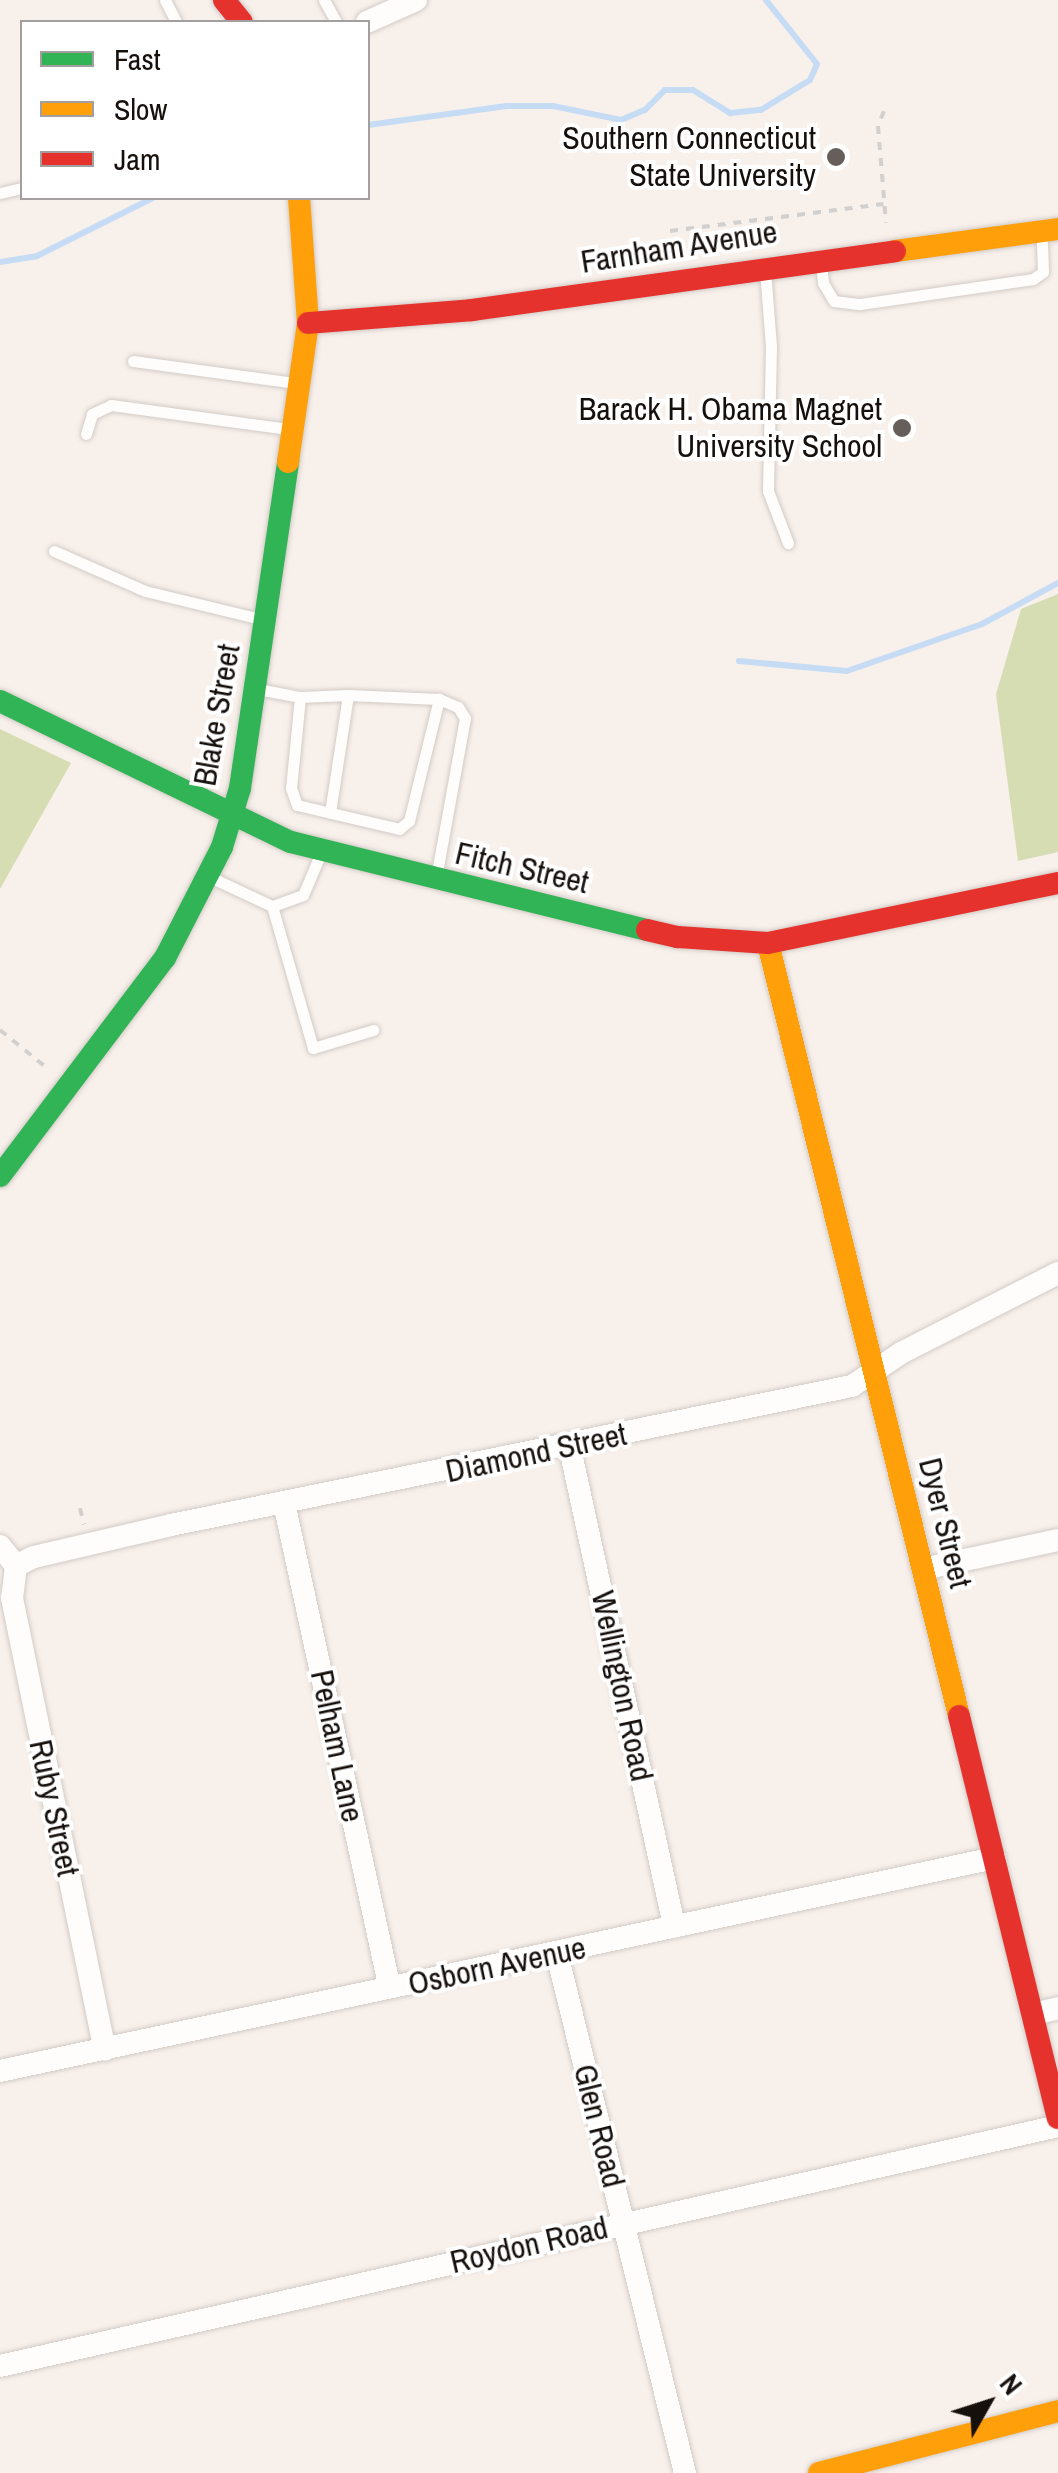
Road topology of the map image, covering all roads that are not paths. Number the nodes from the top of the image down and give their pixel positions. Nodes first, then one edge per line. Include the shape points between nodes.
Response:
1 (224, 0) edge
2 (416, 0) edge
3 (240, 20) edge
4 (370, 21) edge
5 (299, 200) edge
6 (1050, 230) edge
7 (820, 259) junction
8 (765, 266) junction
9 (308, 323) junction
10 (133, 361) dead end
11 (299, 384) junction
12 (292, 430) junction
13 (86, 434) dead end
14 (788, 543) dead end
15 (54, 551) dead end
16 (265, 620) junction
17 (256, 689) junction
18 (348, 695) junction
19 (300, 697) junction
20 (439, 699) junction
21 (0, 700) edge
22 (330, 813) junction
23 (232, 815) junction
24 (321, 850) junction
25 (208, 876) junction
26 (435, 882) junction
27 (1058, 883) edge
28 (272, 906) junction
29 (768, 944) junction
30 (374, 1030) dead end
31 (0, 1176) edge
32 (1058, 1274) edge
33 (874, 1371) junction
34 (569, 1444) junction
35 (284, 1503) junction
36 (1058, 1540) edge
37 (0, 1546) edge
38 (16, 1566) junction
39 (922, 1569) junction
40 (994, 1858) junction
41 (674, 1927) junction
42 (558, 1954) junction
43 (390, 1988) junction
44 (1058, 2008) edge
45 (1032, 2014) junction
46 (105, 2050) junction
47 (0, 2072) edge
48 (1058, 2118) edge
49 (1058, 2126) edge
50 (623, 2223) junction
51 (0, 2366) edge
52 (1058, 2411) edge
53 (685, 2473) edge
54 (820, 2473) edge

1 - 3 street
2 - 4 street
5 - 9 street, Blake Street
6 - 7 street, Farnham Avenue
6 - 7 lane via 1043,272 1032,280 860,304 834,301
7 - 8 street, Farnham Avenue
8 - 9 street, Farnham Avenue via 472,310
8 - 14 lane via 768,491
9 - 11 street, Blake Street
10 - 11 lane
11 - 12 street, Blake Street
12 - 13 lane via 110,405 92,414
12 - 16 street, Blake Street
15 - 16 lane via 145,591
16 - 17 street, Blake Street
17 - 19 lane
17 - 23 street, Blake Street
18 - 19 lane
18 - 20 lane
18 - 22 lane
19 - 22 lane via 290,788 297,805
20 - 22 lane via 409,821 398,829
20 - 26 lane via 465,718
21 - 23 street, Fitch Street
23 - 24 street, Fitch Street
23 - 25 street, Blake Street
24 - 26 street, Fitch Street
24 - 28 lane via 303,895
25 - 28 lane
25 - 31 street, Blake Street via 141,994
26 - 29 street, Fitch Street via 678,937
27 - 29 street, Fitch Street
28 - 30 lane via 313,1048
29 - 33 street, Dyer Street
32 - 33 street, Diamond Street
33 - 34 street, Diamond Street via 852,1386
33 - 39 street, Dyer Street
34 - 35 street, Diamond Street
34 - 41 street, Wellington Road
35 - 38 street, Diamond Street via 34,1556
35 - 43 street, Pelham Lane
36 - 39 street
37 - 38 street
38 - 46 street, Ruby Street via 12,1598
39 - 40 street, Dyer Street
40 - 41 street, Osborn Avenue
40 - 45 street, Dyer Street
41 - 42 street, Osborn Avenue
42 - 43 street, Osborn Avenue
42 - 50 street, Glen Road
43 - 46 street, Osborn Avenue
44 - 45 street
45 - 48 street, Dyer Street
46 - 47 street, Osborn Avenue
49 - 50 street, Roydon Road
50 - 51 street, Roydon Road
50 - 53 street, Glen Road
52 - 54 street

